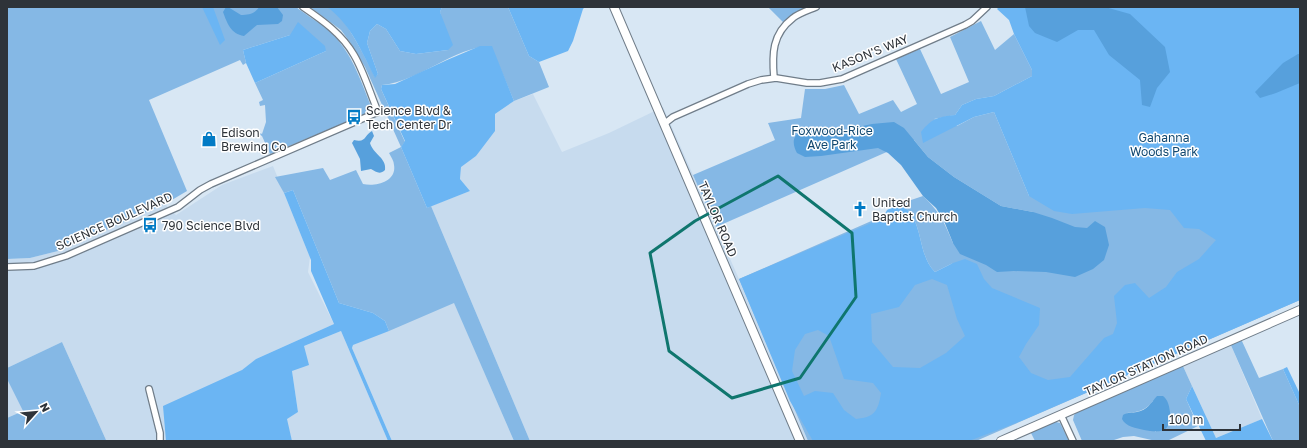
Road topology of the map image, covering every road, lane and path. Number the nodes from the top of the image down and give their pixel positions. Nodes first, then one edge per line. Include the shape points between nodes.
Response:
1 (303, 7) edge
2 (816, 7) edge
3 (987, 7) edge
4 (618, 8) edge
5 (774, 78) junction
6 (664, 124) junction
7 (7, 267) edge
8 (1300, 310) edge
9 (149, 388) dead end
10 (1061, 414) junction
11 (160, 441) edge
12 (800, 441) edge
13 (1001, 441) edge
14 (1072, 441) edge

1 - 7 street, SCIENCE BOULEVARD via 348,45 378,112 211,184 178,207 66,256 34,266
2 - 5 street via 794,17 780,32 772,56
3 - 5 street, KASON'S WAY via 965,25 842,79 807,83
4 - 6 main road, TAYLOR ROAD
5 - 6 street, KASON'S WAY via 748,84 673,117
6 - 12 main road, TAYLOR ROAD
8 - 10 main road, TAYLOR STATION ROAD
9 - 11 street
10 - 13 main road, TAYLOR STATION ROAD
10 - 14 street

